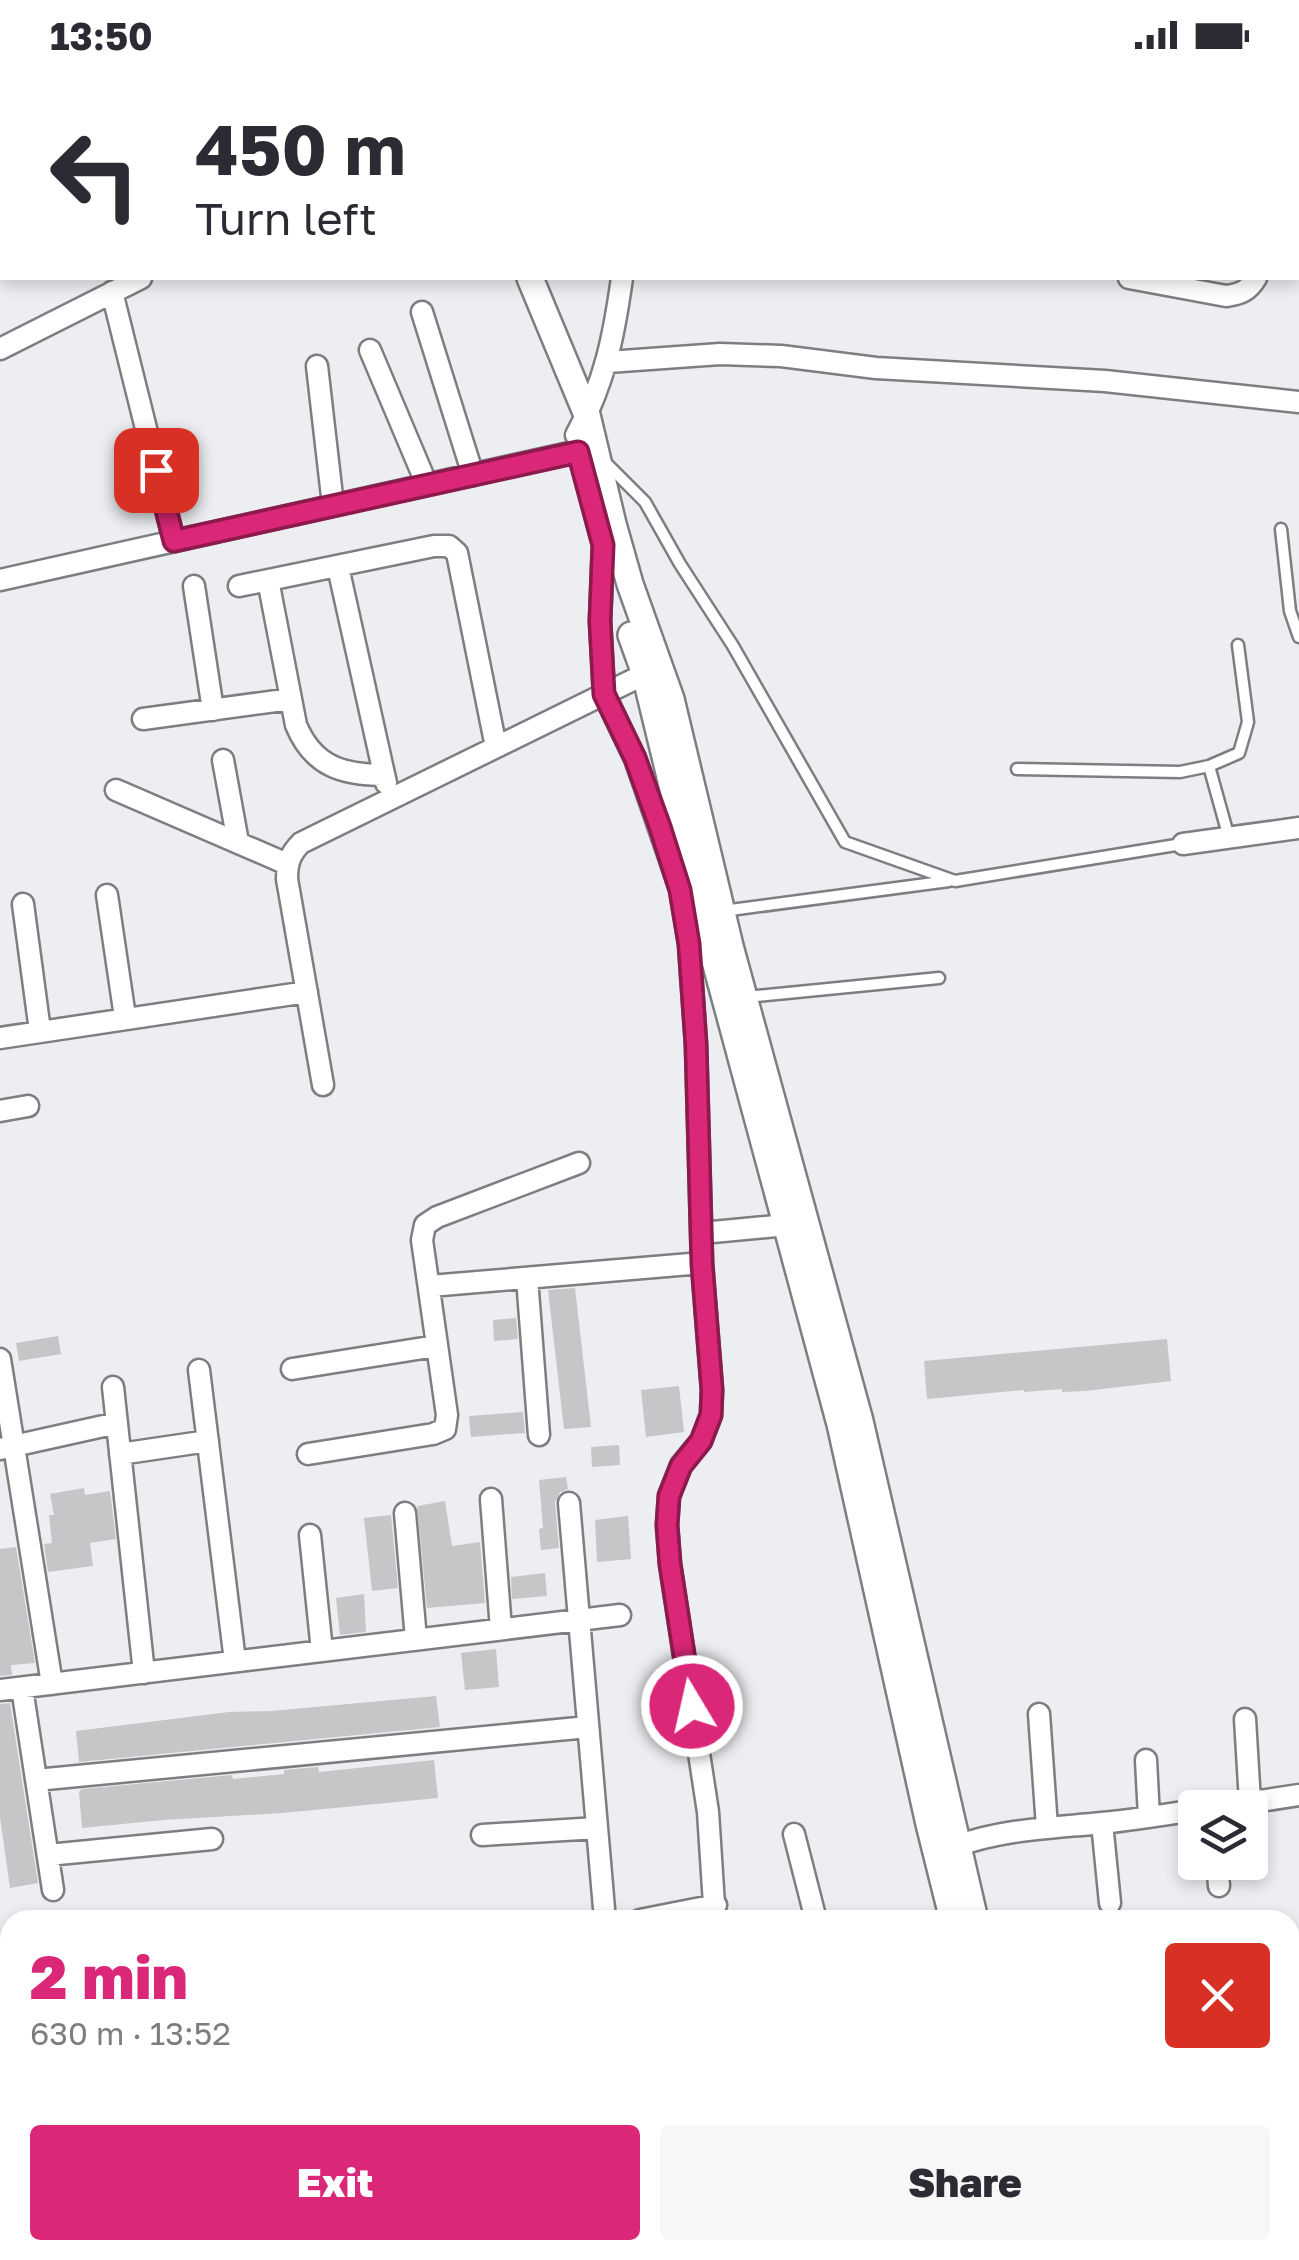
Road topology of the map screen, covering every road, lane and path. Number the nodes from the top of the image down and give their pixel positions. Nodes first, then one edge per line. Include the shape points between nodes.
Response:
1 (137, 280) edge
2 (514, 280) edge
3 (531, 280) edge
4 (622, 280) edge
5 (1140, 280) edge
6 (1255, 280) edge
7 (112, 292) junction
8 (422, 312) dead end
9 (0, 349) edge
10 (370, 350) dead end
11 (608, 362) junction
12 (317, 366) dead end
13 (1299, 402) edge
14 (584, 438) junction
15 (473, 475) junction
16 (427, 485) junction
17 (334, 506) junction
18 (1281, 529) dead end
19 (174, 541) junction
20 (603, 545) junction
21 (338, 567) junction
22 (0, 580) edge
23 (268, 580) junction
24 (194, 586) dead end
25 (239, 586) dead end
26 (1299, 638) edge
27 (1238, 645) dead end
28 (645, 674) junction
29 (604, 694) junction
30 (291, 699) junction
31 (213, 710) junction
32 (143, 719) dead end
33 (496, 747) junction
34 (223, 760) dead end
35 (1209, 766) junction
36 (1017, 769) dead end
37 (384, 774) junction
38 (116, 790) dead end
39 (390, 800) junction
40 (1299, 828) edge
41 (1230, 838) junction
42 (238, 842) junction
43 (1183, 844) joint
44 (287, 864) junction
45 (955, 881) junction
46 (107, 895) dead end
47 (22, 904) dead end
48 (722, 911) junction
49 (938, 978) dead end
50 (307, 992) junction
51 (745, 997) junction
52 (124, 1018) junction
53 (40, 1031) junction
54 (0, 1038) edge
55 (323, 1085) dead end
56 (28, 1106) dead end
57 (0, 1110) edge
58 (579, 1163) dead end
59 (787, 1224) junction
60 (702, 1234) junction
61 (702, 1264) junction
62 (528, 1278) junction
63 (430, 1286) junction
64 (436, 1346) junction
65 (0, 1358) edge
66 (292, 1369) dead end
67 (199, 1370) dead end
68 (113, 1387) dead end
69 (117, 1423) junction
70 (539, 1434) dead end
71 (208, 1441) junction
72 (7, 1447) edge
73 (120, 1454) junction
74 (308, 1454) dead end
75 (491, 1499) dead end
76 (569, 1503) dead end
77 (406, 1512) dead end
78 (310, 1535) dead end
79 (620, 1615) dead end
80 (578, 1619) junction
81 (501, 1629) junction
82 (416, 1638) junction
83 (322, 1651) junction
84 (235, 1662) junction
85 (144, 1673) junction
86 (52, 1684) junction
87 (11, 1689) edge
88 (1039, 1714) dead end
89 (1245, 1719) dead end
90 (588, 1727) junction
91 (1146, 1760) dead end
92 (36, 1780) junction
93 (1249, 1790) edge
94 (1299, 1795) edge
95 (1268, 1799) edge
96 (1178, 1813) edge
97 (1149, 1817) junction
98 (1102, 1823) junction
99 (1047, 1826) junction
100 (597, 1828) junction
101 (794, 1834) dead end
102 (482, 1835) dead end
103 (212, 1839) dead end
104 (957, 1846) junction
105 (48, 1855) junction
106 (1218, 1880) edge
107 (1218, 1886) dead end
108 (53, 1890) dead end
109 (1110, 1903) dead end
110 (604, 1910) edge
111 (716, 1910) edge
112 (813, 1910) edge
113 (951, 1910) edge
114 (973, 1910) edge

1 - 7 street
2 - 14 street
3 - 14 street
4 - 11 street
5 - 6 street via 1226,296 1242,294
7 - 9 street
7 - 19 street
8 - 15 street
10 - 16 street
11 - 13 street via 781,356
11 - 14 street
12 - 17 street
14 - 15 street
14 - 20 street
14 - 45 lane via 644,502 845,842
14 - 48 street via 671,699
15 - 16 street
16 - 17 street
17 - 19 street
18 - 26 lane
19 - 22 street
20 - 28 street
20 - 29 street
21 - 23 street
21 - 33 street via 434,546 457,553
21 - 37 street
23 - 25 street
23 - 30 street
24 - 31 street
27 - 35 lane via 1248,722 1238,753
28 - 29 street
28 - 59 street
29 - 33 street
29 - 60 street via 635,758 680,890 696,1044
30 - 31 street
30 - 37 street via 302,740 325,762 357,775
31 - 32 street
33 - 39 street
34 - 42 street
35 - 36 lane via 1180,772
35 - 41 lane
37 - 39 street
38 - 42 street
39 - 44 street via 302,843
40 - 41 street
41 - 43 street
42 - 44 street
43 - 45 lane
44 - 50 street
45 - 48 lane
46 - 52 street
47 - 53 street
48 - 51 street
49 - 51 lane
50 - 52 street
50 - 55 street
51 - 104 street via 860,1421
52 - 53 street
53 - 54 street
56 - 57 street
58 - 63 street via 425,1225
59 - 60 street
59 - 113 street via 840,1424
60 - 61 street
61 - 62 street
61 - 111 street via 711,1415 681,1466 667,1525
62 - 63 street
62 - 70 street
63 - 64 street
64 - 66 street
64 - 74 street via 445,1429
65 - 72 street
67 - 71 street
68 - 69 street
69 - 72 street
69 - 73 street
71 - 73 street
71 - 84 street
72 - 86 street
73 - 85 street
75 - 81 street
76 - 80 street
77 - 82 street
78 - 83 street
79 - 80 street
80 - 81 street
80 - 90 street
81 - 82 street
82 - 83 street
83 - 84 street
84 - 85 street
85 - 86 street
86 - 87 street
87 - 92 street
88 - 99 street
89 - 93 street
90 - 92 street
90 - 100 street
91 - 97 street
92 - 105 street
94 - 95 street
96 - 97 street
97 - 98 street
98 - 99 street
98 - 109 street
99 - 104 street
100 - 102 street
100 - 110 street
101 - 112 street
103 - 105 street
104 - 114 street
105 - 108 street
106 - 107 street

